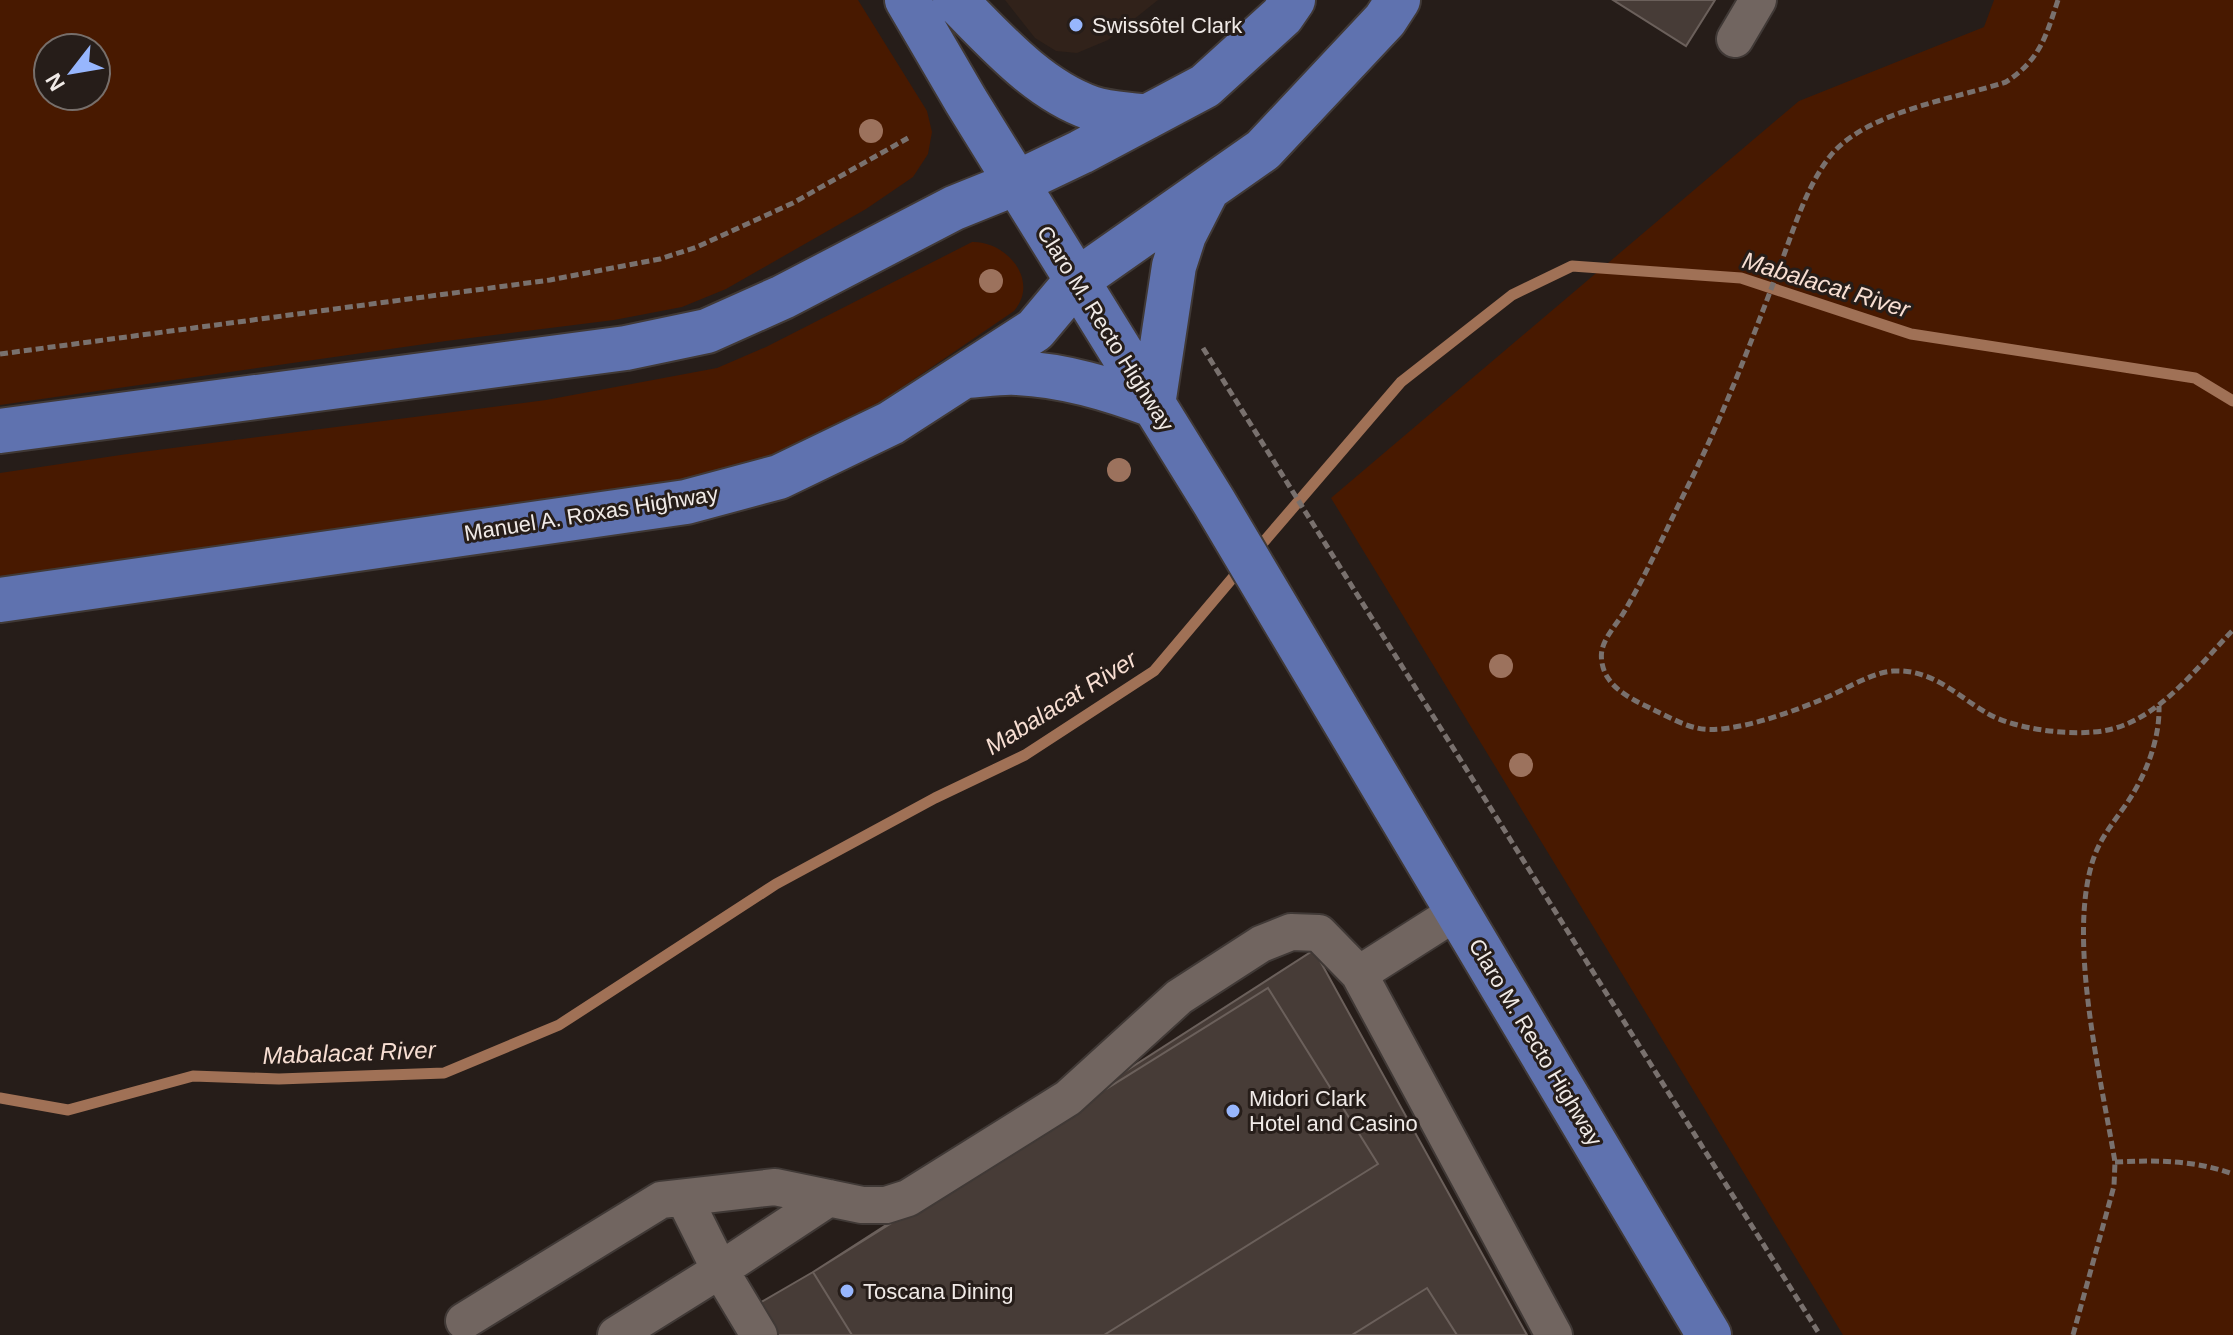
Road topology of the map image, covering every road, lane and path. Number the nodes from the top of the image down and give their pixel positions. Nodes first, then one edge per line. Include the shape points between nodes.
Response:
1 (907, 0) edge
2 (955, 0) edge
3 (1293, 0) edge
4 (1398, 0) edge
5 (1758, 0) edge
6 (2058, 0) edge
7 (1735, 39) dead end
8 (1147, 117) junction
9 (908, 138) dead end
10 (1016, 183) junction
11 (1207, 189) junction
12 (1076, 281) junction
13 (1202, 346) dead end
14 (0, 354) edge
15 (964, 376) junction
16 (1153, 405) junction
17 (0, 431) edge
18 (0, 600) edge
19 (2233, 630) edge
20 (2159, 705) junction
21 (1458, 911) junction
22 (1359, 974) junction
23 (2115, 1162) junction
24 (2233, 1174) edge
25 (684, 1198) junction
26 (829, 1198) junction
27 (720, 1270) junction
28 (459, 1330) edge
29 (616, 1335) edge
30 (759, 1335) edge
31 (1554, 1335) edge
32 (1709, 1335) edge
33 (1820, 1335) edge
34 (2073, 1335) edge

1 - 10 main road, Claro M. Recto Highway
2 - 8 main road via 1024,67 1067,97 1093,109
3 - 8 main road via 1205,86
4 - 11 main road, Manuel A. Roxas Highway via 1263,150
5 - 7 lane
6 - 20 path via 2038,54 2023,71 2006,82 1908,111 1854,135 1833,153 1808,194 1721,420 1602,649 1602,664 1618,690 1681,722 1710,730 1740,726 1891,671 1941,681 1987,713 2033,728 2106,730
8 - 10 main road
9 - 14 path via 793,203 660,259 535,282
10 - 12 main road, Claro M. Recto Highway
10 - 17 main road via 954,208 707,331 626,348
11 - 12 main road, Manuel A. Roxas Highway
11 - 16 main road via 1174,266
12 - 15 main road, Manuel A. Roxas Highway via 1035,330
12 - 16 main road, Claro M. Recto Highway
13 - 33 path
15 - 16 main road via 1015,372 1068,378
15 - 18 main road, Manuel A. Roxas Highway via 891,423 779,477 686,502
16 - 21 main road, Claro M. Recto Highway
19 - 20 path
20 - 23 path via 2150,756 2092,862 2084,916 2086,980
21 - 22 lane
21 - 32 main road, Claro M. Recto Highway
22 - 26 lane via 1319,933 1291,932 1261,944 1179,997 1068,1098 908,1198 886,1205
22 - 31 lane
23 - 24 path via 2163,1160
23 - 34 path via 2114,1186
25 - 26 lane via 775,1187
25 - 27 lane
25 - 28 lane via 661,1200
26 - 27 lane
27 - 29 lane
27 - 30 lane

